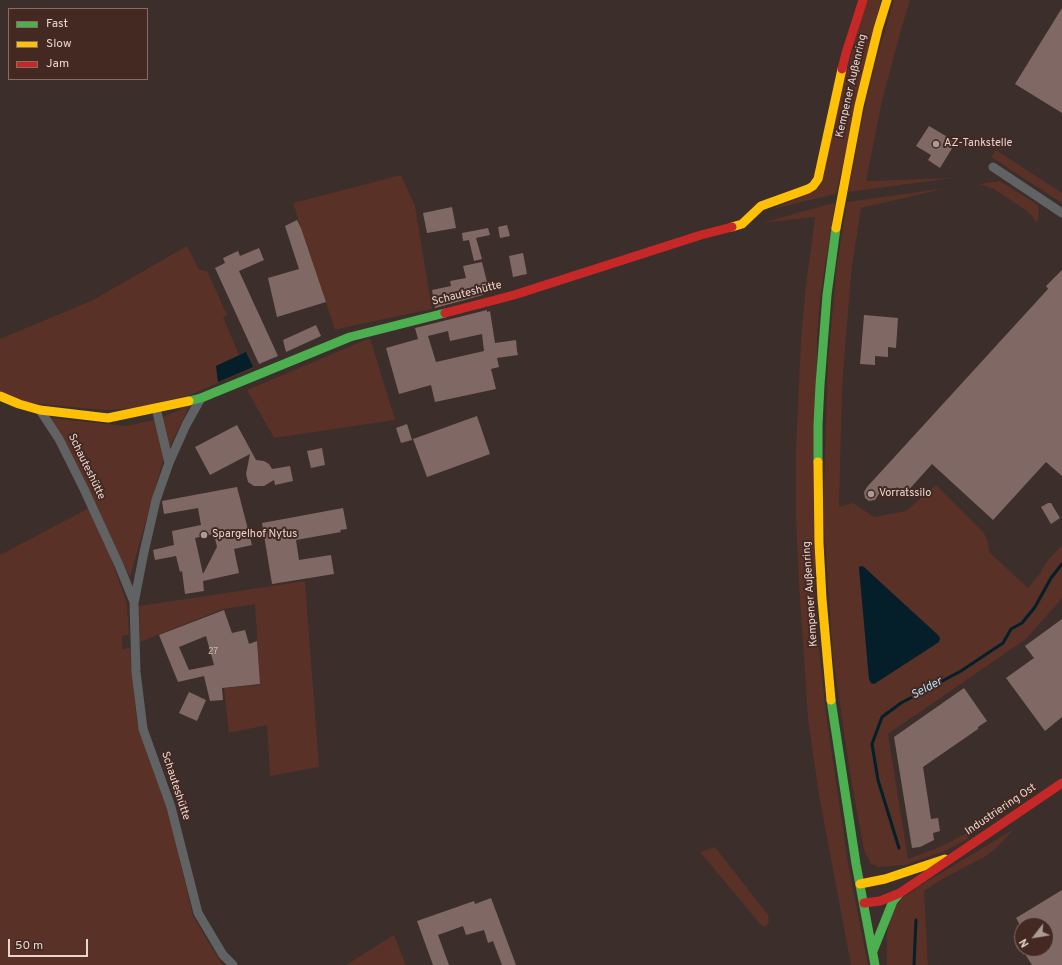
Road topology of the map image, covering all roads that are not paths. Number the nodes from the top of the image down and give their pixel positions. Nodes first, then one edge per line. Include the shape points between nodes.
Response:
1 (863, 0) edge
2 (887, 0) edge
3 (993, 167) dead end
4 (1062, 213) edge
5 (0, 396) edge
6 (201, 398) junction
7 (156, 408) junction
8 (40, 410) junction
9 (169, 463) junction
10 (134, 603) junction
11 (1062, 783) edge
12 (953, 857) junction
13 (860, 884) junction
14 (900, 893) junction
15 (864, 903) junction
16 (872, 951) junction
17 (234, 965) edge
18 (875, 965) edge

1 - 6 street, Schauteshütte via 846,53 818,179 813,186 761,206 742,224 514,295 350,337
2 - 13 street, Kempener Außenring via 861,98 837,218 827,295 818,432 819,543 830,692
3 - 4 street
5 - 8 street, Schauteshütte
6 - 7 street, Schauteshütte
6 - 9 street, Schauteshütte
7 - 8 street, Schauteshütte via 108,418
7 - 9 street
8 - 10 street, Schauteshütte via 60,439 84,488
9 - 10 street, Schauteshütte via 156,500
10 - 17 street, Schauteshütte via 136,672 143,729 171,807 198,914 223,955
11 - 12 street, Industriering Ost
12 - 13 street, Industriering Ost via 885,879
12 - 14 street, Industriering Ost
13 - 15 street, Kempener Außenring
14 - 15 street, Industriering Ost via 880,901
14 - 16 street via 893,901
15 - 16 street, Kempener Außenring
16 - 18 street, Kempener Außenring

